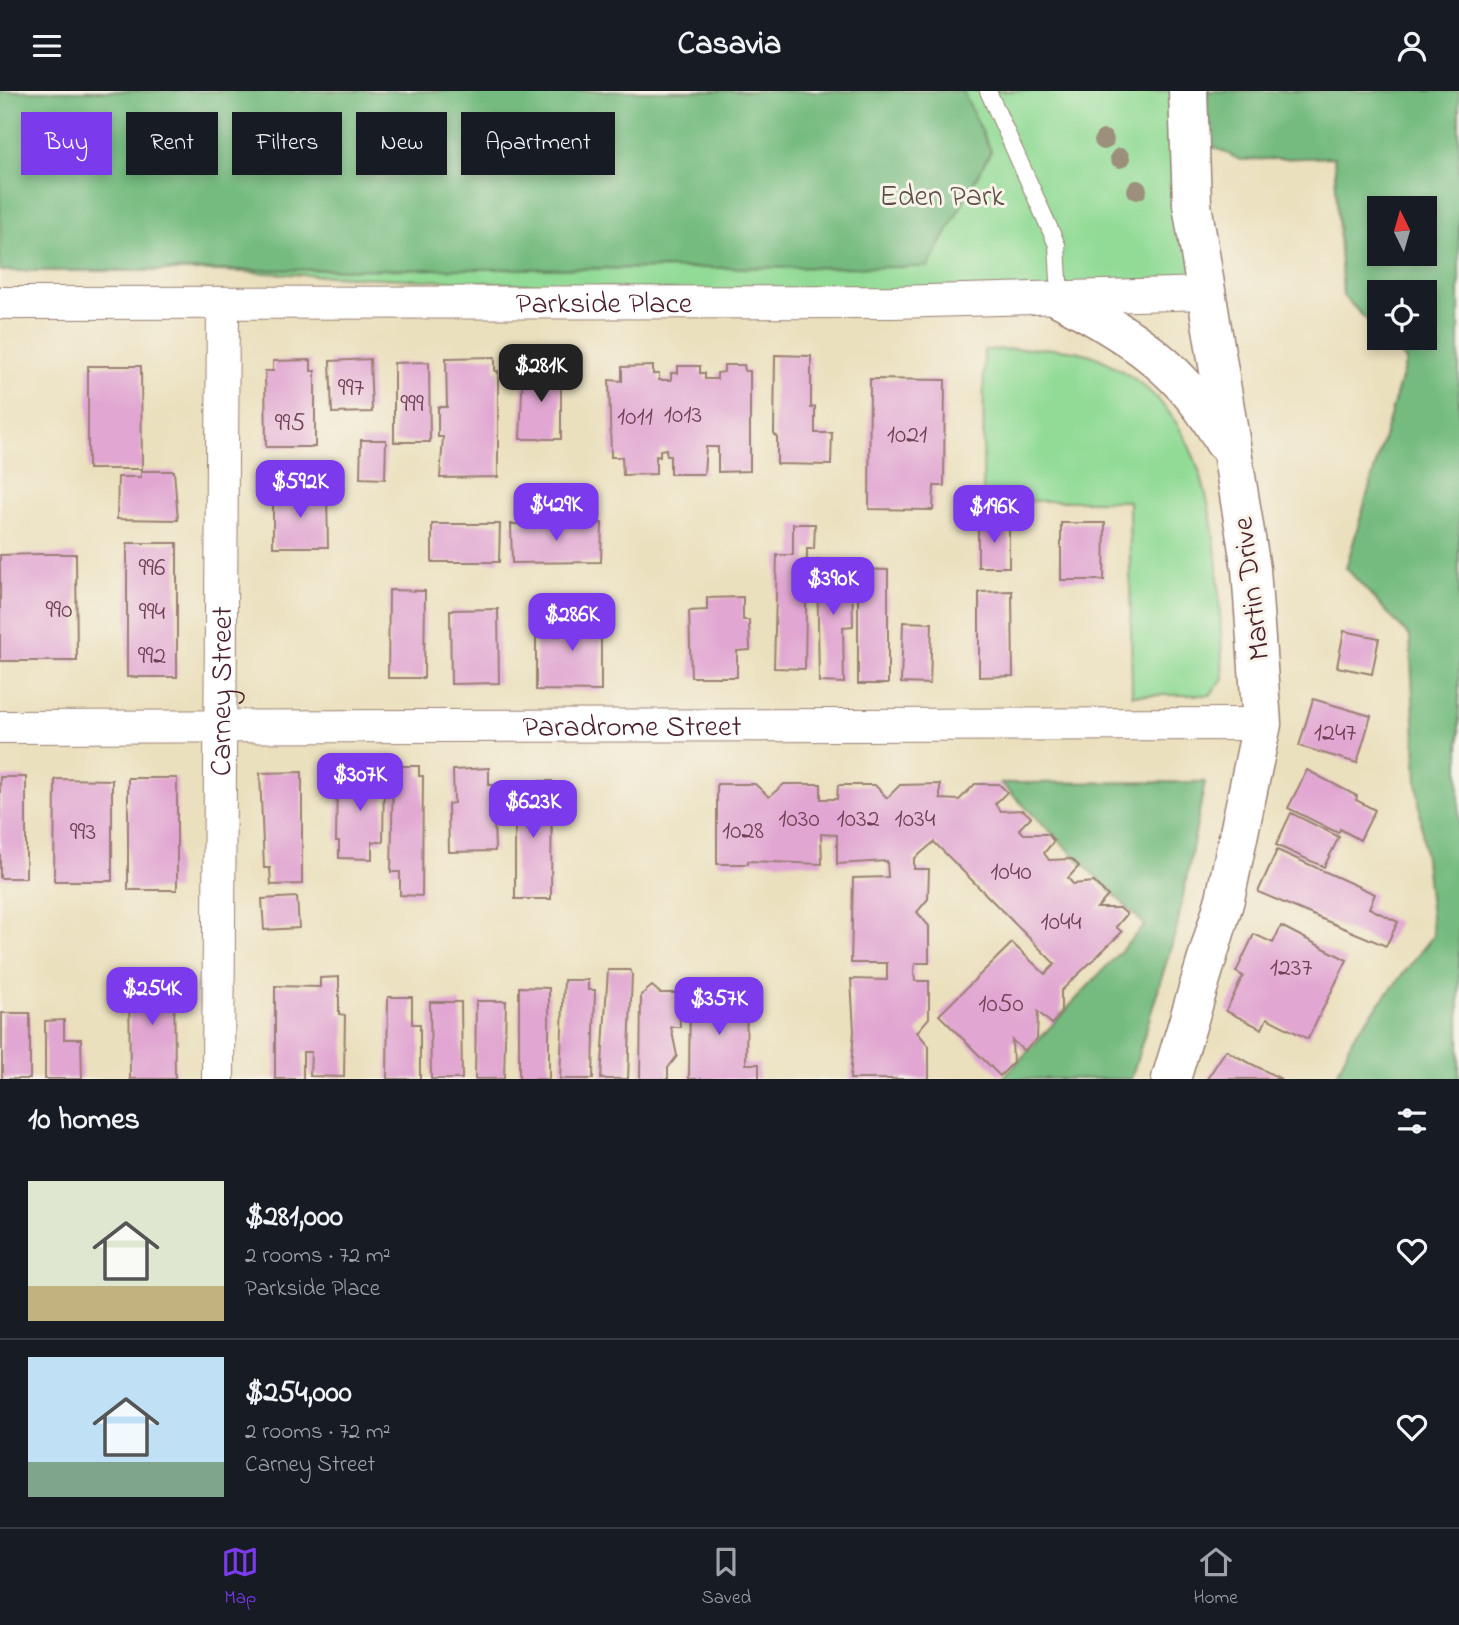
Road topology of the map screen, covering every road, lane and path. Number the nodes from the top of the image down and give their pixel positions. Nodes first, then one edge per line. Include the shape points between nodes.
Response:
1 (988, 91) edge
2 (1188, 91) edge
3 (1207, 293) junction
4 (1060, 298) junction
5 (0, 303) edge
6 (223, 303) junction
7 (1233, 458) junction
8 (1262, 725) junction
9 (0, 727) edge
10 (218, 727) junction
11 (218, 1079) edge
12 (1171, 1079) edge

1 - 4 lane via 1057,245
2 - 3 street, Martin Drive via 1192,204
3 - 4 street, Parkside Place
3 - 7 street, Martin Drive
4 - 6 street, Parkside Place
4 - 7 street via 1114,326 1173,372 1205,407
5 - 6 street, Parkside Place
6 - 10 street, Carney Street
7 - 8 street, Martin Drive via 1255,609
8 - 10 street, Paradrome Street
8 - 12 street, Martin Drive via 1225,899
9 - 10 street, Paradrome Street
10 - 11 street, Carney Street

